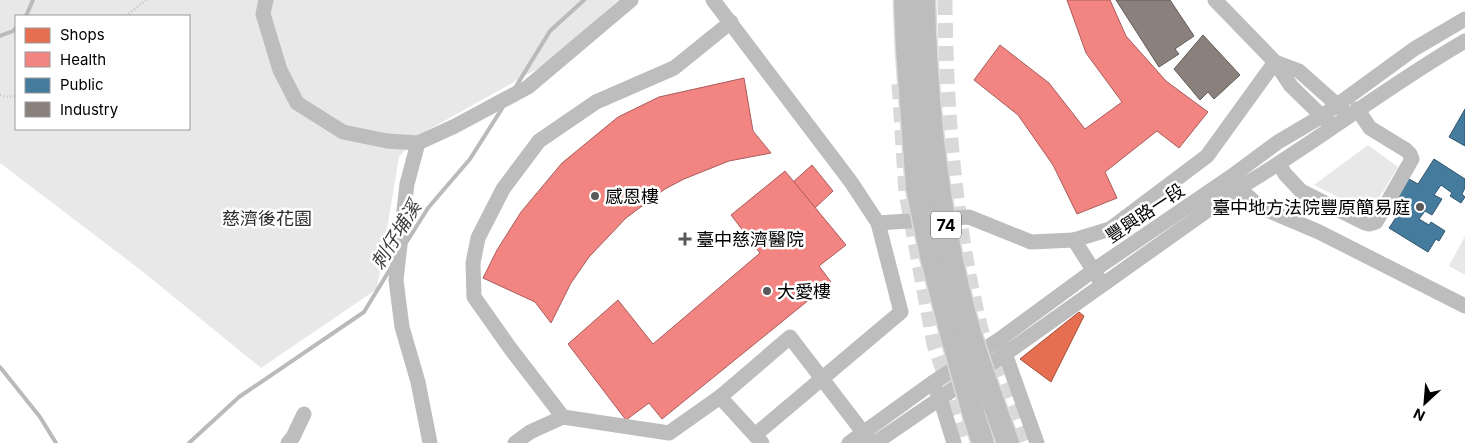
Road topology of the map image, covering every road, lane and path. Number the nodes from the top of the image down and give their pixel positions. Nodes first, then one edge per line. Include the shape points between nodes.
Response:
1 (146, 0) edge
2 (266, 0) edge
3 (631, 0) edge
4 (713, 0) edge
5 (906, 0) edge
6 (924, 0) edge
7 (1215, 0) edge
8 (127, 15) edge
9 (1465, 19) edge
10 (731, 22) junction
11 (1465, 40) edge
12 (1275, 62) junction
13 (0, 95) edge
14 (15, 96) edge
15 (1337, 104) junction
16 (1353, 112) junction
17 (1322, 116) junction
18 (1333, 127) junction
19 (418, 143) junction
20 (1279, 164) junction
21 (1236, 182) junction
22 (878, 223) junction
23 (1074, 240) junction
24 (1094, 270) junction
25 (1102, 284) junction
26 (1465, 306) edge
27 (1003, 346) junction
28 (822, 379) junction
29 (932, 382) junction
30 (720, 397) junction
31 (940, 398) junction
32 (304, 414) dead end
33 (563, 417) junction
34 (867, 438) edge
35 (758, 439) edge
36 (288, 443) edge
37 (430, 443) edge
38 (515, 443) edge
39 (849, 443) edge
40 (875, 443) edge
41 (954, 443) edge
42 (983, 443) edge
43 (1008, 443) edge
44 (1037, 443) edge

1 - 8 path
2 - 19 street via 263,14 280,70 297,102 343,132 387,141
3 - 19 street via 528,87
4 - 10 street
5 - 42 highway, 74, bridge via 917,188 947,319
6 - 43 highway, 74, bridge via 930,116 950,251 969,331
7 - 12 street
9 - 15 street, 豐興路一段 via 1414,49
10 - 22 street
10 - 33 street via 694,57 596,102 539,141 504,189 478,238 473,263 474,297
11 - 16 street, 豐興路一段
12 - 15 street via 1299,71
12 - 17 street via 1291,86
12 - 23 street via 1207,156 1110,229
13 - 14 path
15 - 16 street
15 - 17 street, 豐興路一段
16 - 18 street, 豐興路一段
16 - 20 street via 1370,128 1406,150 1412,159 1376,222 1365,223 1301,191
17 - 18 street
17 - 21 street, 豐興路一段 via 1278,142
18 - 20 street, 豐興路一段
19 - 37 street via 407,184 396,280 402,327 418,382
20 - 21 street, 豐興路一段
21 - 24 street, 豐興路一段
21 - 25 street, 豐興路一段
21 - 26 street via 1260,207 1319,232
22 - 23 street via 968,217 1031,242
22 - 28 street via 901,312
23 - 24 street
24 - 25 street
24 - 27 street, 豐興路一段
25 - 27 street, 豐興路一段
27 - 29 street, 豐興路一段
27 - 31 street, 豐興路一段
27 - 44 street
28 - 30 street via 790,337
28 - 34 street
28 - 35 street
29 - 31 street
29 - 34 street, 豐興路一段
30 - 33 street via 669,433
30 - 35 street
31 - 40 street, 豐興路一段
31 - 41 street
32 - 36 street
33 - 38 street via 530,432
34 - 39 street, 豐興路一段

